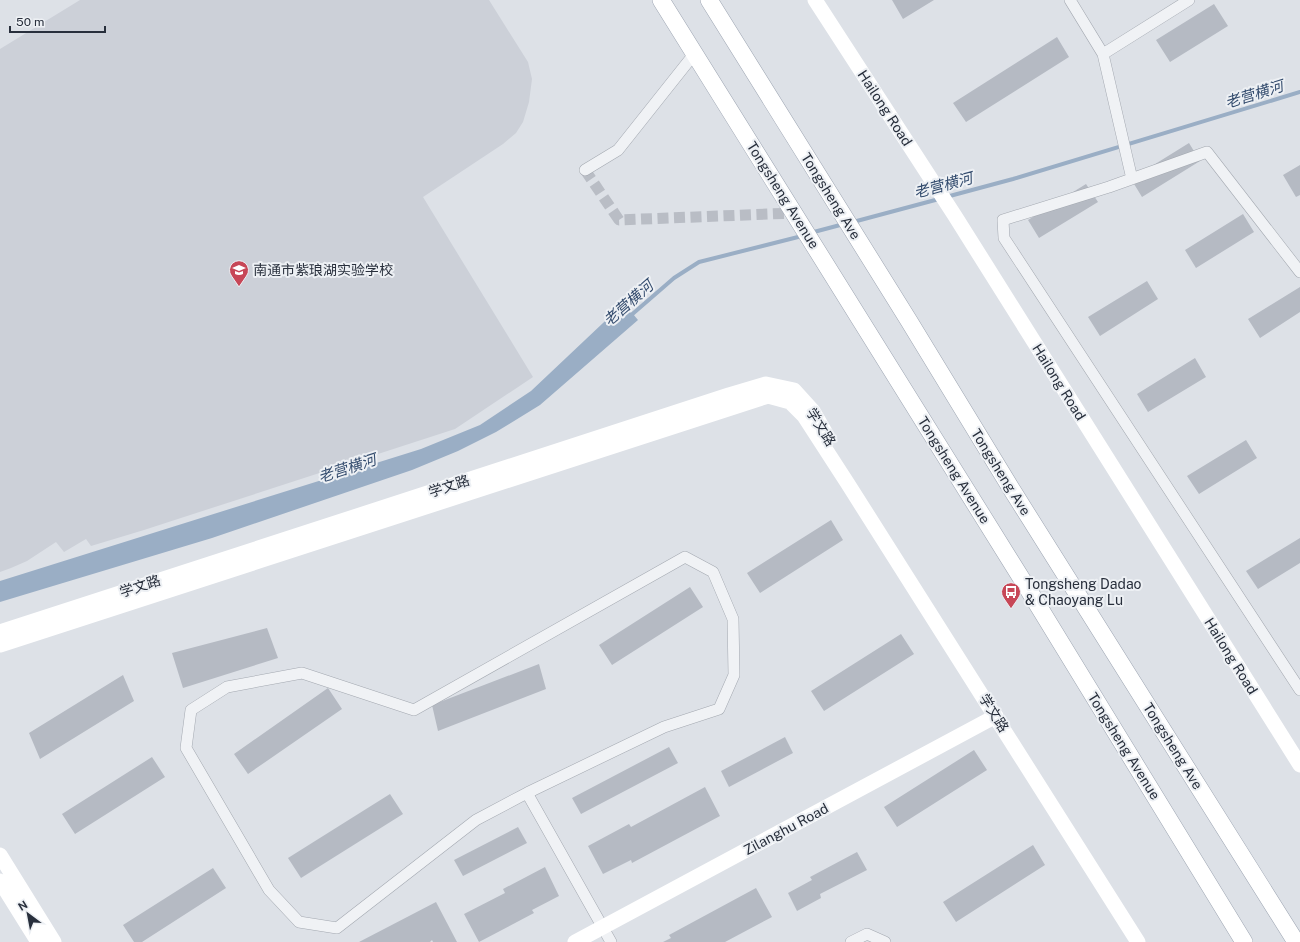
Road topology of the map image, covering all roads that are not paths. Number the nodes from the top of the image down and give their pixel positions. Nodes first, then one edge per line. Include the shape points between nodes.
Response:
1 (661, 0) edge
2 (709, 0) edge
3 (815, 0) edge
4 (1070, 0) edge
5 (1189, 0) edge
6 (695, 53) junction
7 (1103, 54) junction
8 (585, 170) dead end
9 (1132, 179) junction
10 (1300, 272) edge
11 (848, 484) junction
12 (0, 632) edge
13 (0, 645) edge
14 (1300, 690) edge
15 (996, 716) junction
16 (1300, 765) edge
17 (527, 793) junction
18 (0, 854) edge
19 (0, 881) edge
20 (603, 927) junction
21 (38, 942) edge
22 (54, 942) edge
23 (575, 942) edge
24 (611, 942) edge
25 (851, 942) edge
26 (885, 942) edge
27 (1138, 942) edge
28 (1244, 942) edge
29 (1296, 942) edge

1 - 6 main road, Tongsheng Avenue
2 - 29 main road, Tongsheng Ave
3 - 16 street, Hailong Road via 955,216
4 - 7 street
5 - 7 street
6 - 8 street via 618,150
6 - 28 main road, Tongsheng Avenue
7 - 9 street
9 - 10 street via 1207,152
9 - 14 street via 1003,220 1004,238
11 - 12 street, 学文路 via 835,450 813,411 794,390 766,384
11 - 13 street, 学文路 via 804,416 790,402 768,396
11 - 15 street, 学文路
15 - 20 street, Zilanghu Road
15 - 27 street, 学文路
17 - 17 street via 664,727 718,709 734,675 732,619 712,572 685,557 414,710 302,673 227,687 190,710 186,748 269,890 299,922 337,928 476,820
17 - 20 street
18 - 22 street
19 - 21 street
20 - 23 street, Zilanghu Road
20 - 24 street
25 - 26 street via 867,934

